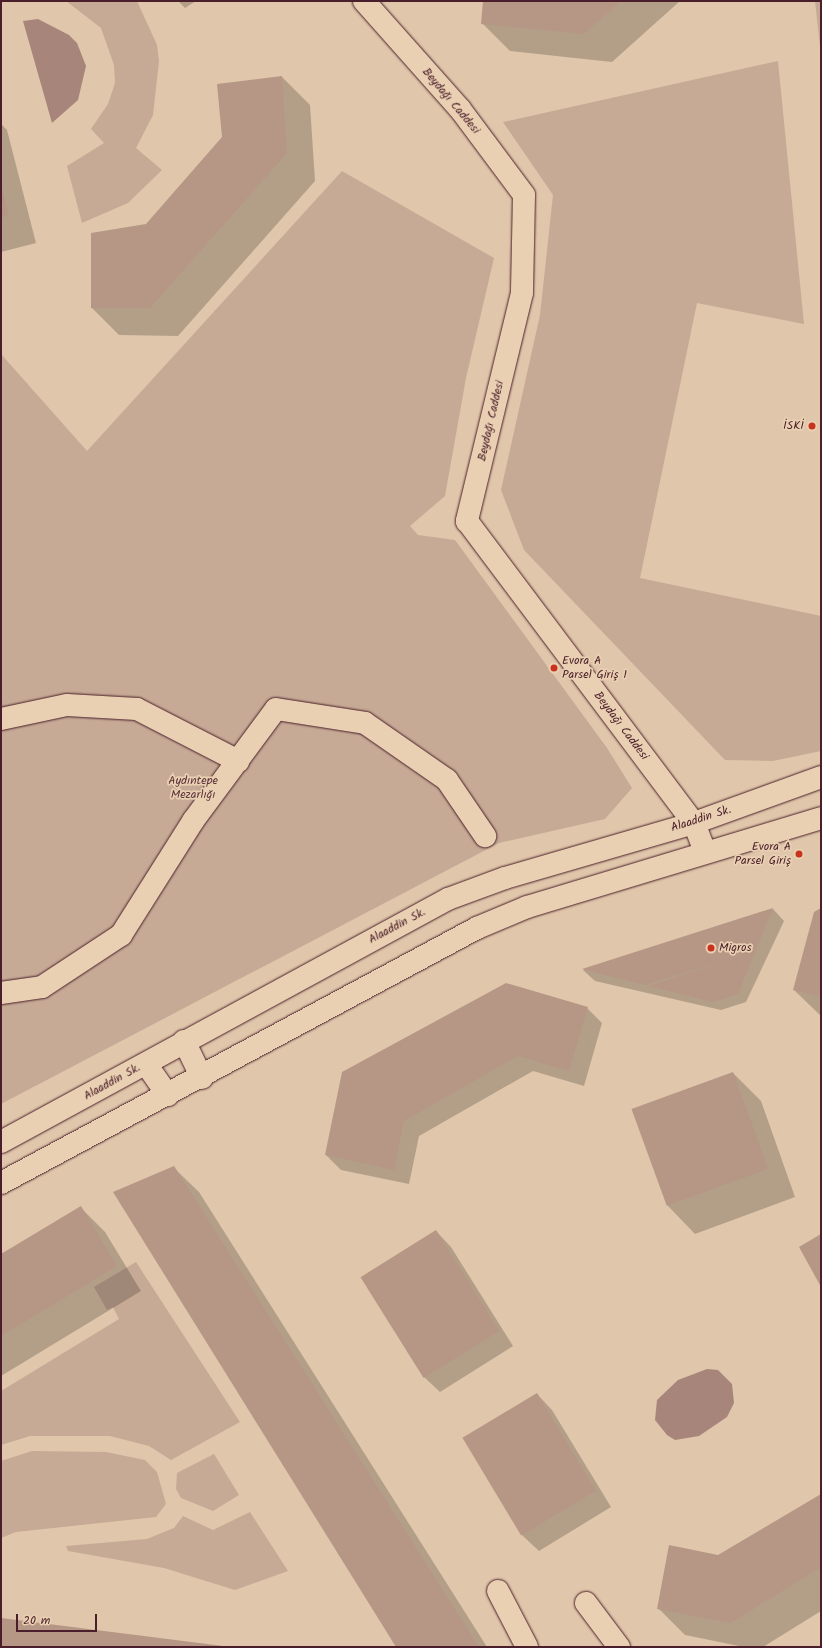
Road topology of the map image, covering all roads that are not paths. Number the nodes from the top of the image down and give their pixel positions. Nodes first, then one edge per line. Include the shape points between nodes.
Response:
1 (364, 1) edge
2 (1, 719) edge
3 (238, 761) junction
4 (821, 777) edge
5 (821, 818) edge
6 (694, 823) junction
7 (485, 836) dead end
8 (705, 852) junction
9 (1, 993) edge
10 (184, 1041) junction
11 (146, 1064) junction
12 (202, 1078) junction
13 (168, 1096) junction
14 (1, 1142) edge
15 (1, 1183) edge
16 (498, 1591) dead end
17 (586, 1603) dead end
18 (527, 1647) edge
19 (619, 1647) edge

1 - 6 street, Beydağı Caddesi via 460,109 524,195 522,293 467,521
2 - 3 street via 67,706 137,709
3 - 7 street via 276,709 365,723 447,780
3 - 9 street via 193,821 121,934 42,987
4 - 6 street, Alaaddin Sk.
5 - 8 street
6 - 8 street
6 - 10 street, Alaaddin Sk. via 505,878 448,899
8 - 12 street via 527,908 477,928 386,974
10 - 11 street, Alaaddin Sk.
10 - 12 street
11 - 13 street
11 - 14 street, Alaaddin Sk.
12 - 13 street
13 - 15 street
16 - 18 street
17 - 19 street

